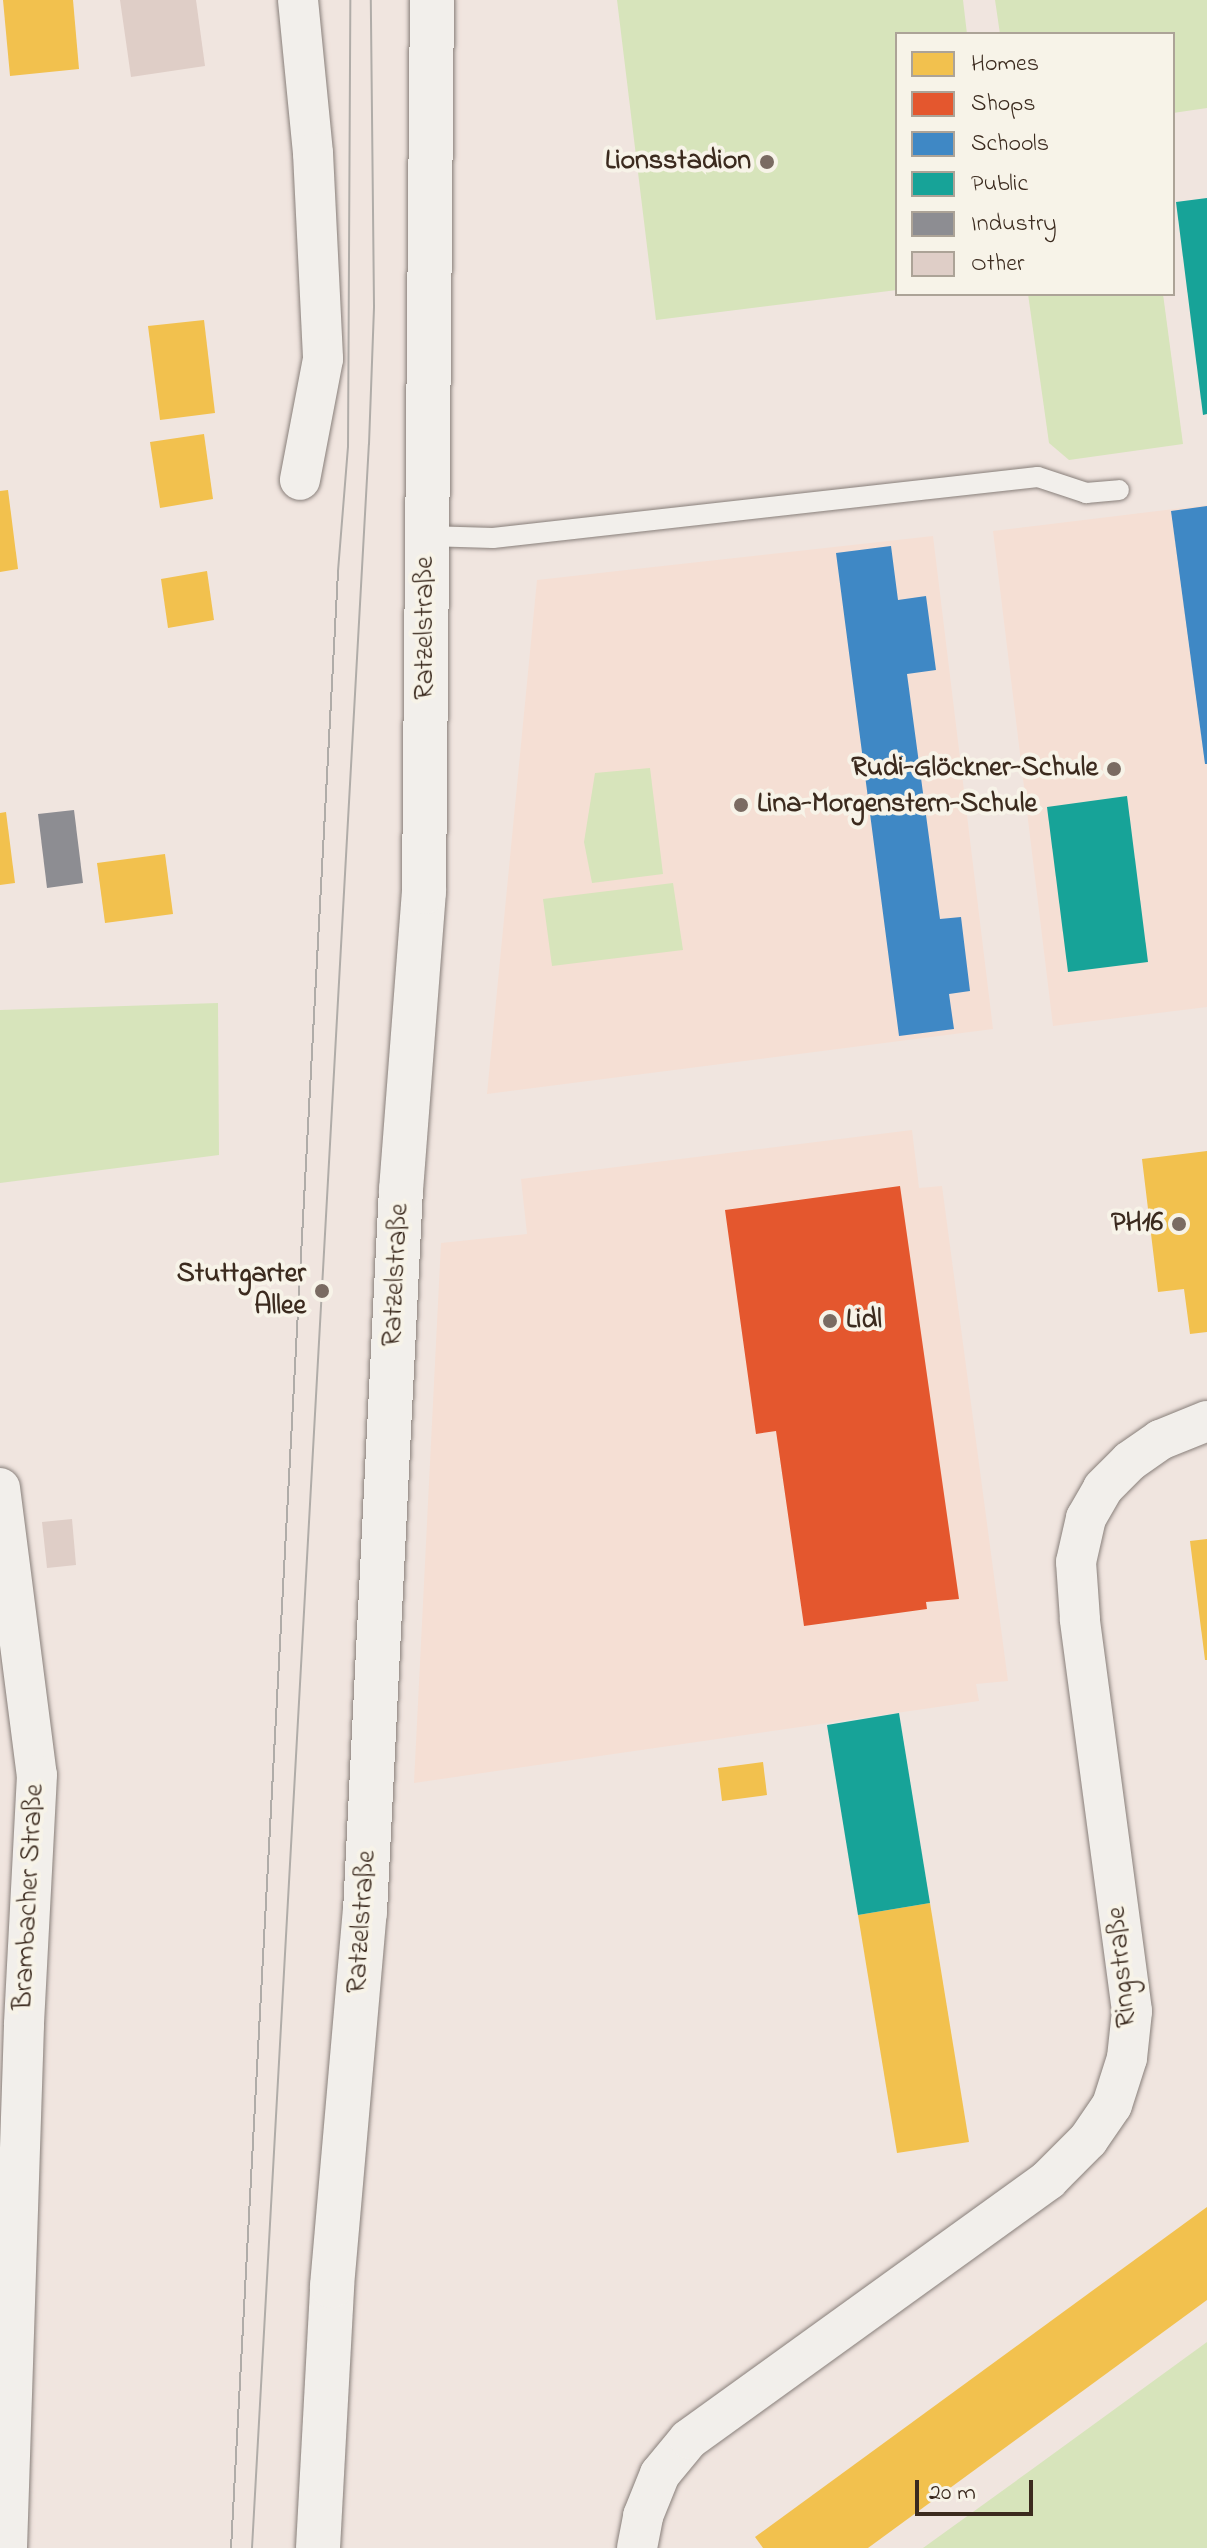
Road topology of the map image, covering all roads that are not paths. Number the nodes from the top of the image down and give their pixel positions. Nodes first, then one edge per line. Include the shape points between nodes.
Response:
1 (298, 0) edge
2 (432, 0) edge
3 (300, 480) dead end
4 (1119, 490) dead end
5 (427, 536) junction
6 (1207, 1421) edge
7 (0, 1488) edge
8 (10, 1639) edge
9 (7, 2548) edge
10 (318, 2548) edge
11 (637, 2548) edge

1 - 3 street via 313,153 323,359
2 - 5 main road, Ratzelstraße
4 - 5 lane via 1086,493 1038,477 493,538
5 - 10 main road, Ratzelstraße via 424,892 401,1190 365,1912 332,2286
6 - 11 street, Ringstraße via 1160,1440 1103,1488 1086,1518 1076,1562 1132,2011 1127,2058 1112,2105 1088,2140 1048,2180 689,2439 660,2474
7 - 8 street, Brambacher Straße
8 - 9 street, Brambacher Straße via 37,1775

